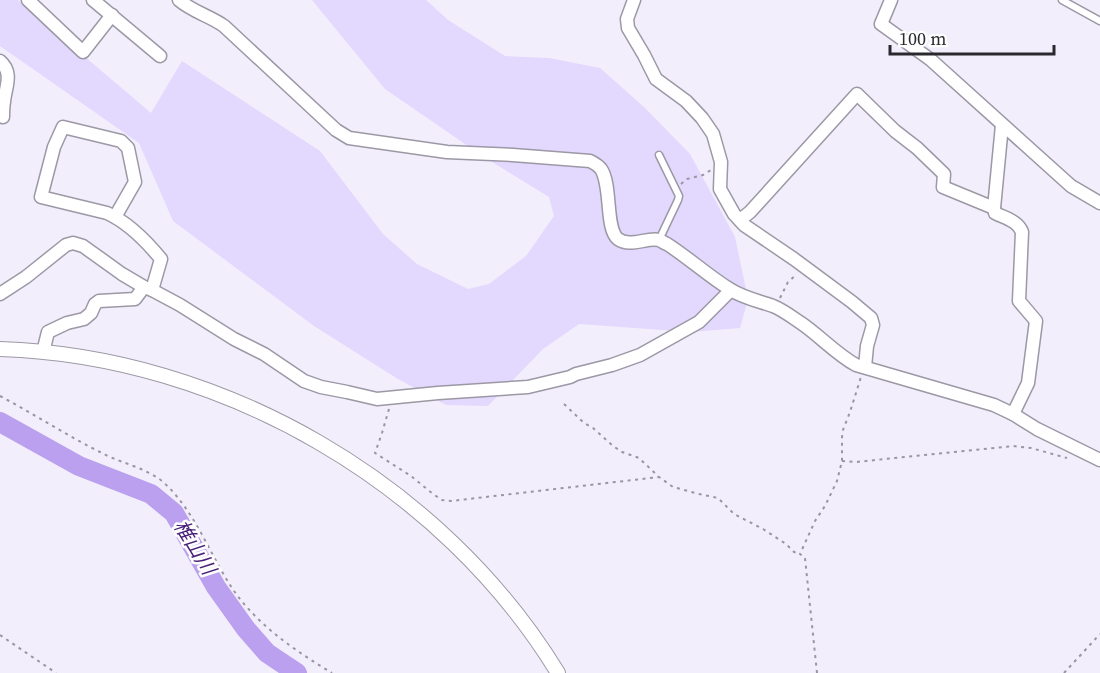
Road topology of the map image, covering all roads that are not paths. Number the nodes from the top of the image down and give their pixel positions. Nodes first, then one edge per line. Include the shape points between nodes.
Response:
1 (28, 0) edge
2 (93, 0) edge
3 (180, 0) edge
4 (634, 0) edge
5 (891, 0) edge
6 (1062, 0) edge
7 (112, 15) junction
8 (1100, 21) edge
9 (160, 56) dead end
10 (0, 61) edge
11 (3, 117) dead end
12 (1002, 125) junction
13 (659, 155) dead end
14 (1100, 203) edge
15 (994, 208) junction
16 (115, 217) junction
17 (740, 220) junction
18 (659, 240) junction
19 (148, 289) junction
20 (731, 290) junction
21 (0, 294) edge
22 (0, 349) edge
23 (43, 352) junction
24 (864, 367) junction
25 (1013, 414) junction
26 (1100, 460) edge
27 (558, 673) edge

1 - 7 street via 83,52
2 - 7 street
3 - 18 street via 224,26 349,138 447,152 590,161 602,171 616,238 631,243
4 - 17 street via 628,28 656,79 686,101 713,134 721,162 720,189
5 - 12 street via 881,24 931,60
6 - 8 lane
7 - 9 street
10 - 11 street via 6,68 8,82
12 - 14 street via 1071,186
12 - 15 street
13 - 18 lane via 679,196
15 - 17 street via 943,187 944,174 857,94
15 - 25 street via 995,213 1021,228 1019,301 1035,321 1029,383
16 - 16 street via 41,197 63,127 121,141 128,148 135,182
16 - 19 street via 161,259
17 - 24 street via 871,318
18 - 20 street
19 - 20 street via 312,385 377,399 528,387 612,365 640,355 699,322
19 - 21 street via 73,243
19 - 23 street via 135,300 99,301 84,319 48,332
20 - 24 street via 776,307 849,361
22 - 23 street
23 - 27 street via 116,364 194,386 244,405 327,447 395,493 453,543 510,605
24 - 25 street
25 - 26 street

